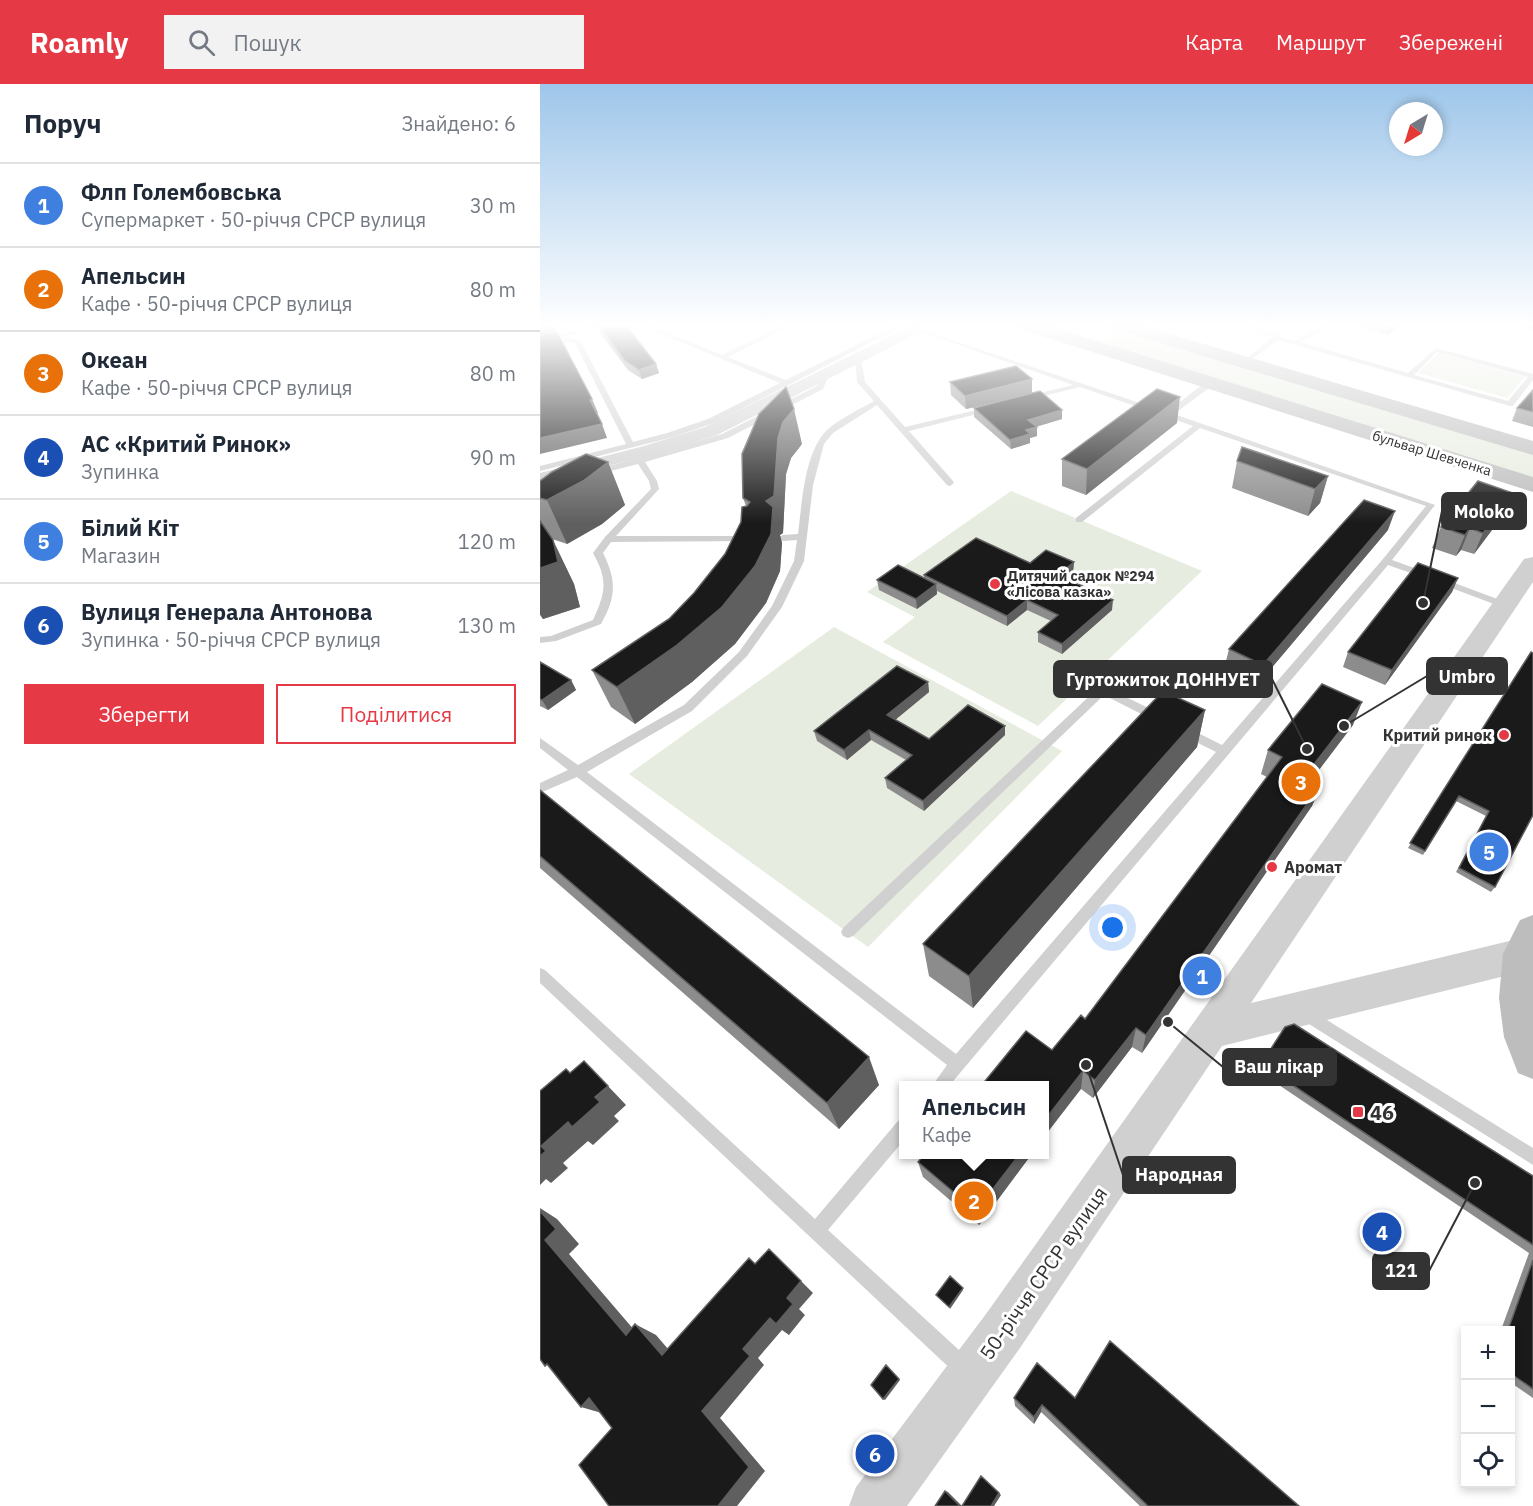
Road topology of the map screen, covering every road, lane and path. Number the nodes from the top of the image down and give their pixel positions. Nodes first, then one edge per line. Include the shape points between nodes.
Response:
1 (603, 390) edge
2 (771, 390) edge
3 (794, 390) edge
4 (813, 390) edge
5 (868, 390) edge
6 (1060, 390) edge
7 (1097, 390) edge
8 (1200, 390) edge
9 (1233, 390) edge
10 (1337, 390) edge
11 (1463, 390) edge
12 (1521, 390) edge
13 (1025, 399) edge
14 (878, 401) junction
15 (1003, 405) edge
16 (1168, 415) junction
17 (1199, 425) junction
18 (903, 430) junction
19 (629, 442) junction
20 (1533, 448) edge
21 (540, 461) edge
22 (640, 461) junction
23 (540, 469) edge
24 (540, 478) edge
25 (950, 483) dead end
26 (1533, 485) edge
27 (540, 488) edge
28 (1079, 520) dead end
29 (802, 537) junction
30 (608, 538) junction
31 (783, 538) dead end
32 (753, 539) edge
33 (1386, 561) junction
34 (1533, 564) edge
35 (1505, 604) junction
36 (540, 640) edge
37 (540, 742) edge
38 (1223, 751) junction
39 (578, 771) junction
40 (540, 788) edge
41 (848, 932) dead end
42 (1529, 946) edge
43 (540, 974) edge
44 (1298, 1009) junction
45 (1212, 1030) junction
46 (1533, 1059) edge
47 (957, 1064) junction
48 (943, 1081) edge
49 (899, 1132) edge
50 (1533, 1157) edge
51 (816, 1231) junction
52 (971, 1375) junction
53 (875, 1506) edge

1 - 19 lane
2 - 19 lane via 711,421 670,435
3 - 24 street via 711,431
4 - 22 lane via 725,436
5 - 14 lane
6 - 13 lane
7 - 16 lane
8 - 16 lane
9 - 26 main road, бульвар Шевченка
10 - 20 main road, бульвар Шевченка
11 - 12 lane via 1510,404
14 - 18 lane
14 - 29 lane via 830,431 820,444 808,485
15 - 18 lane
16 - 17 lane
17 - 28 lane
17 - 33 lane via 1431,505
18 - 25 lane
19 - 21 lane
19 - 23 lane
22 - 27 lane
22 - 30 lane via 655,489
29 - 31 lane
29 - 39 lane via 799,561 779,603 742,654 688,708
30 - 32 lane
30 - 36 lane via 598,553 606,567 610,593 597,622
33 - 35 lane
33 - 38 lane
34 - 35 street, 50-річчя СРСР вулиця
35 - 45 street, 50-річчя СРСР вулиця
37 - 39 lane
38 - 41 lane via 1103,690
38 - 47 lane
39 - 40 lane
39 - 47 lane
42 - 44 street
42 - 46 main road via 1519,998 1524,1037
43 - 51 lane
44 - 45 street
44 - 50 lane
45 - 52 street, 50-річчя СРСР вулиця
47 - 48 lane
49 - 51 lane
51 - 52 lane
52 - 53 street, 50-річчя СРСР вулиця

